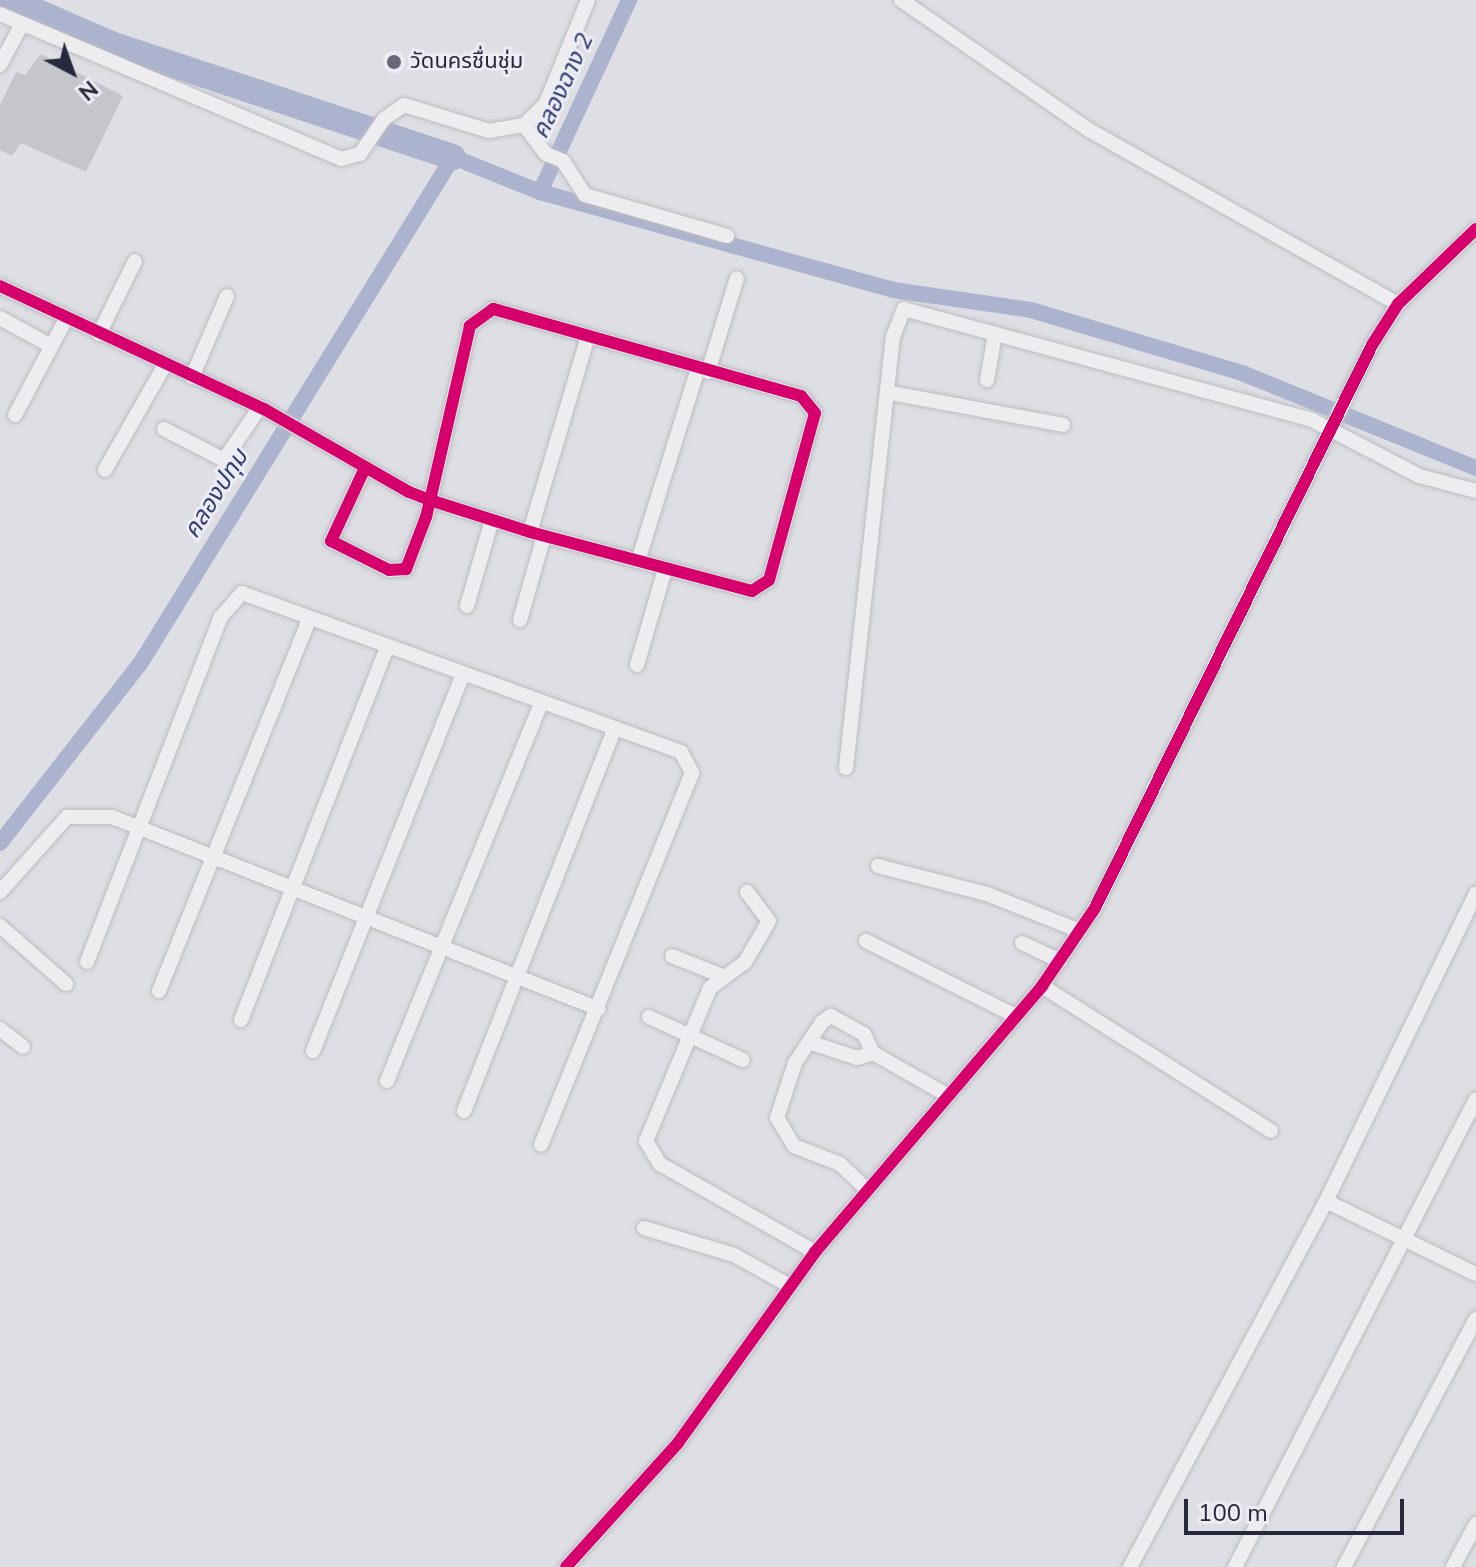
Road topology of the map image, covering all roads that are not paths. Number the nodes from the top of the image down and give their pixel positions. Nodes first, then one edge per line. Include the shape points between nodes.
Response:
1 (588, 0) edge
2 (901, 0) edge
3 (0, 14) edge
4 (22, 24) junction
5 (0, 65) edge
6 (524, 125) junction
7 (1476, 229) edge
8 (727, 236) dead end
9 (135, 261) dead end
10 (737, 278) dead end
11 (0, 286) edge
12 (227, 296) dead end
13 (1398, 304) junction
14 (0, 318) edge
15 (66, 319) junction
16 (99, 334) junction
17 (995, 334) junction
18 (588, 336) junction
19 (51, 346) junction
20 (165, 365) junction
21 (703, 370) junction
22 (192, 377) junction
23 (987, 380) dead end
24 (891, 393) junction
25 (262, 408) junction
26 (15, 415) dead end
27 (1063, 425) dead end
28 (1332, 426) junction
29 (164, 429) dead end
30 (105, 470) dead end
31 (364, 470) junction
32 (1476, 491) edge
33 (430, 500) junction
34 (492, 520) junction
35 (537, 534) junction
36 (638, 561) junction
37 (665, 569) junction
38 (467, 606) dead end
39 (310, 618) junction
40 (520, 620) dead end
41 (387, 647) junction
42 (637, 665) dead end
43 (462, 676) junction
44 (541, 704) junction
45 (614, 731) junction
46 (846, 768) dead end
47 (137, 827) junction
48 (213, 857) junction
49 (878, 866) dead end
50 (294, 888) junction
51 (0, 892) edge
52 (747, 892) dead end
53 (1474, 903) edge
54 (366, 917) junction
55 (0, 926) edge
56 (1080, 931) junction
57 (866, 941) dead end
58 (1022, 943) dead end
59 (442, 947) junction
60 (672, 956) dead end
61 (1060, 961) junction
62 (87, 962) dead end
63 (722, 976) junction
64 (519, 977) junction
65 (66, 984) dead end
66 (1042, 986) junction
67 (159, 991) dead end
68 (599, 1009) junction
69 (1016, 1016) junction
70 (649, 1017) dead end
71 (241, 1020) dead end
72 (0, 1029) edge
73 (689, 1037) junction
74 (809, 1042) junction
75 (23, 1047) dead end
76 (313, 1051) dead end
77 (873, 1053) junction
78 (743, 1060) dead end
79 (387, 1081) dead end
80 (947, 1095) junction
81 (1476, 1099) edge
82 (464, 1111) dead end
83 (1271, 1131) dead end
84 (541, 1145) dead end
85 (867, 1190) junction
86 (1326, 1201) junction
87 (644, 1228) dead end
88 (1405, 1240) junction
89 (815, 1252) junction
90 (1476, 1274) edge
91 (790, 1286) junction
92 (1476, 1319) edge
93 (1476, 1524) edge
94 (566, 1567) edge
95 (1130, 1567) edge
96 (1235, 1567) edge
97 (1344, 1567) edge
98 (1453, 1567) edge

1 - 6 street via 546,103
2 - 13 street via 1089,130
3 - 4 street
4 - 5 street
4 - 6 street via 329,156 351,157 369,146 384,119 404,105 489,131
6 - 8 street via 546,154 563,161 585,195
7 - 13 street
9 - 16 street
10 - 21 street
11 - 15 street
12 - 22 street
13 - 28 street
14 - 19 street
15 - 16 street
15 - 19 street
16 - 20 street
17 - 23 street
17 - 24 street via 904,309 893,337
17 - 28 street
18 - 21 street
18 - 33 street via 493,309 479,313 470,326
18 - 35 street
19 - 26 street
20 - 22 street
20 - 30 street
21 - 36 street
21 - 37 street via 801,396 815,413 769,580 752,591
22 - 25 street
24 - 27 street
24 - 46 street
25 - 29 street via 224,460
25 - 31 street
28 - 32 street via 1419,476
28 - 56 street via 1127,853
31 - 33 street
31 - 33 street via 332,529 336,546 389,570 406,569
33 - 34 street
34 - 35 street
34 - 38 street
35 - 36 street
35 - 40 street
36 - 37 street
37 - 42 street
39 - 41 street
39 - 47 street via 257,594 230,599
39 - 48 street
41 - 43 street
41 - 50 street
43 - 44 street
43 - 54 street
44 - 45 street
44 - 59 street
45 - 64 street
45 - 68 street via 681,752 692,773
47 - 48 street
47 - 51 street via 88,812 67,817
47 - 62 street
48 - 50 street
48 - 67 street
49 - 56 street via 987,894
50 - 54 street
50 - 71 street
52 - 63 street via 769,921 745,962
53 - 86 street
54 - 59 street
54 - 76 street
55 - 65 street
56 - 61 street
57 - 69 street
58 - 61 street
59 - 64 street
59 - 79 street
60 - 63 street
61 - 66 street
63 - 73 street
64 - 68 street
64 - 82 street
66 - 69 street
66 - 83 street
68 - 84 street
69 - 80 street
70 - 73 street
72 - 75 street
73 - 78 street
73 - 89 street via 646,1141 649,1151
74 - 77 street via 857,1058
74 - 77 street via 831,1016 872,1041
74 - 85 street via 778,1101 783,1135 840,1164
77 - 80 street
80 - 85 street
81 - 88 street
85 - 89 street
86 - 88 street
86 - 95 street
87 - 91 street via 734,1255
88 - 90 street
88 - 96 street
89 - 91 street
91 - 94 street via 678,1443
92 - 97 street
93 - 98 street

